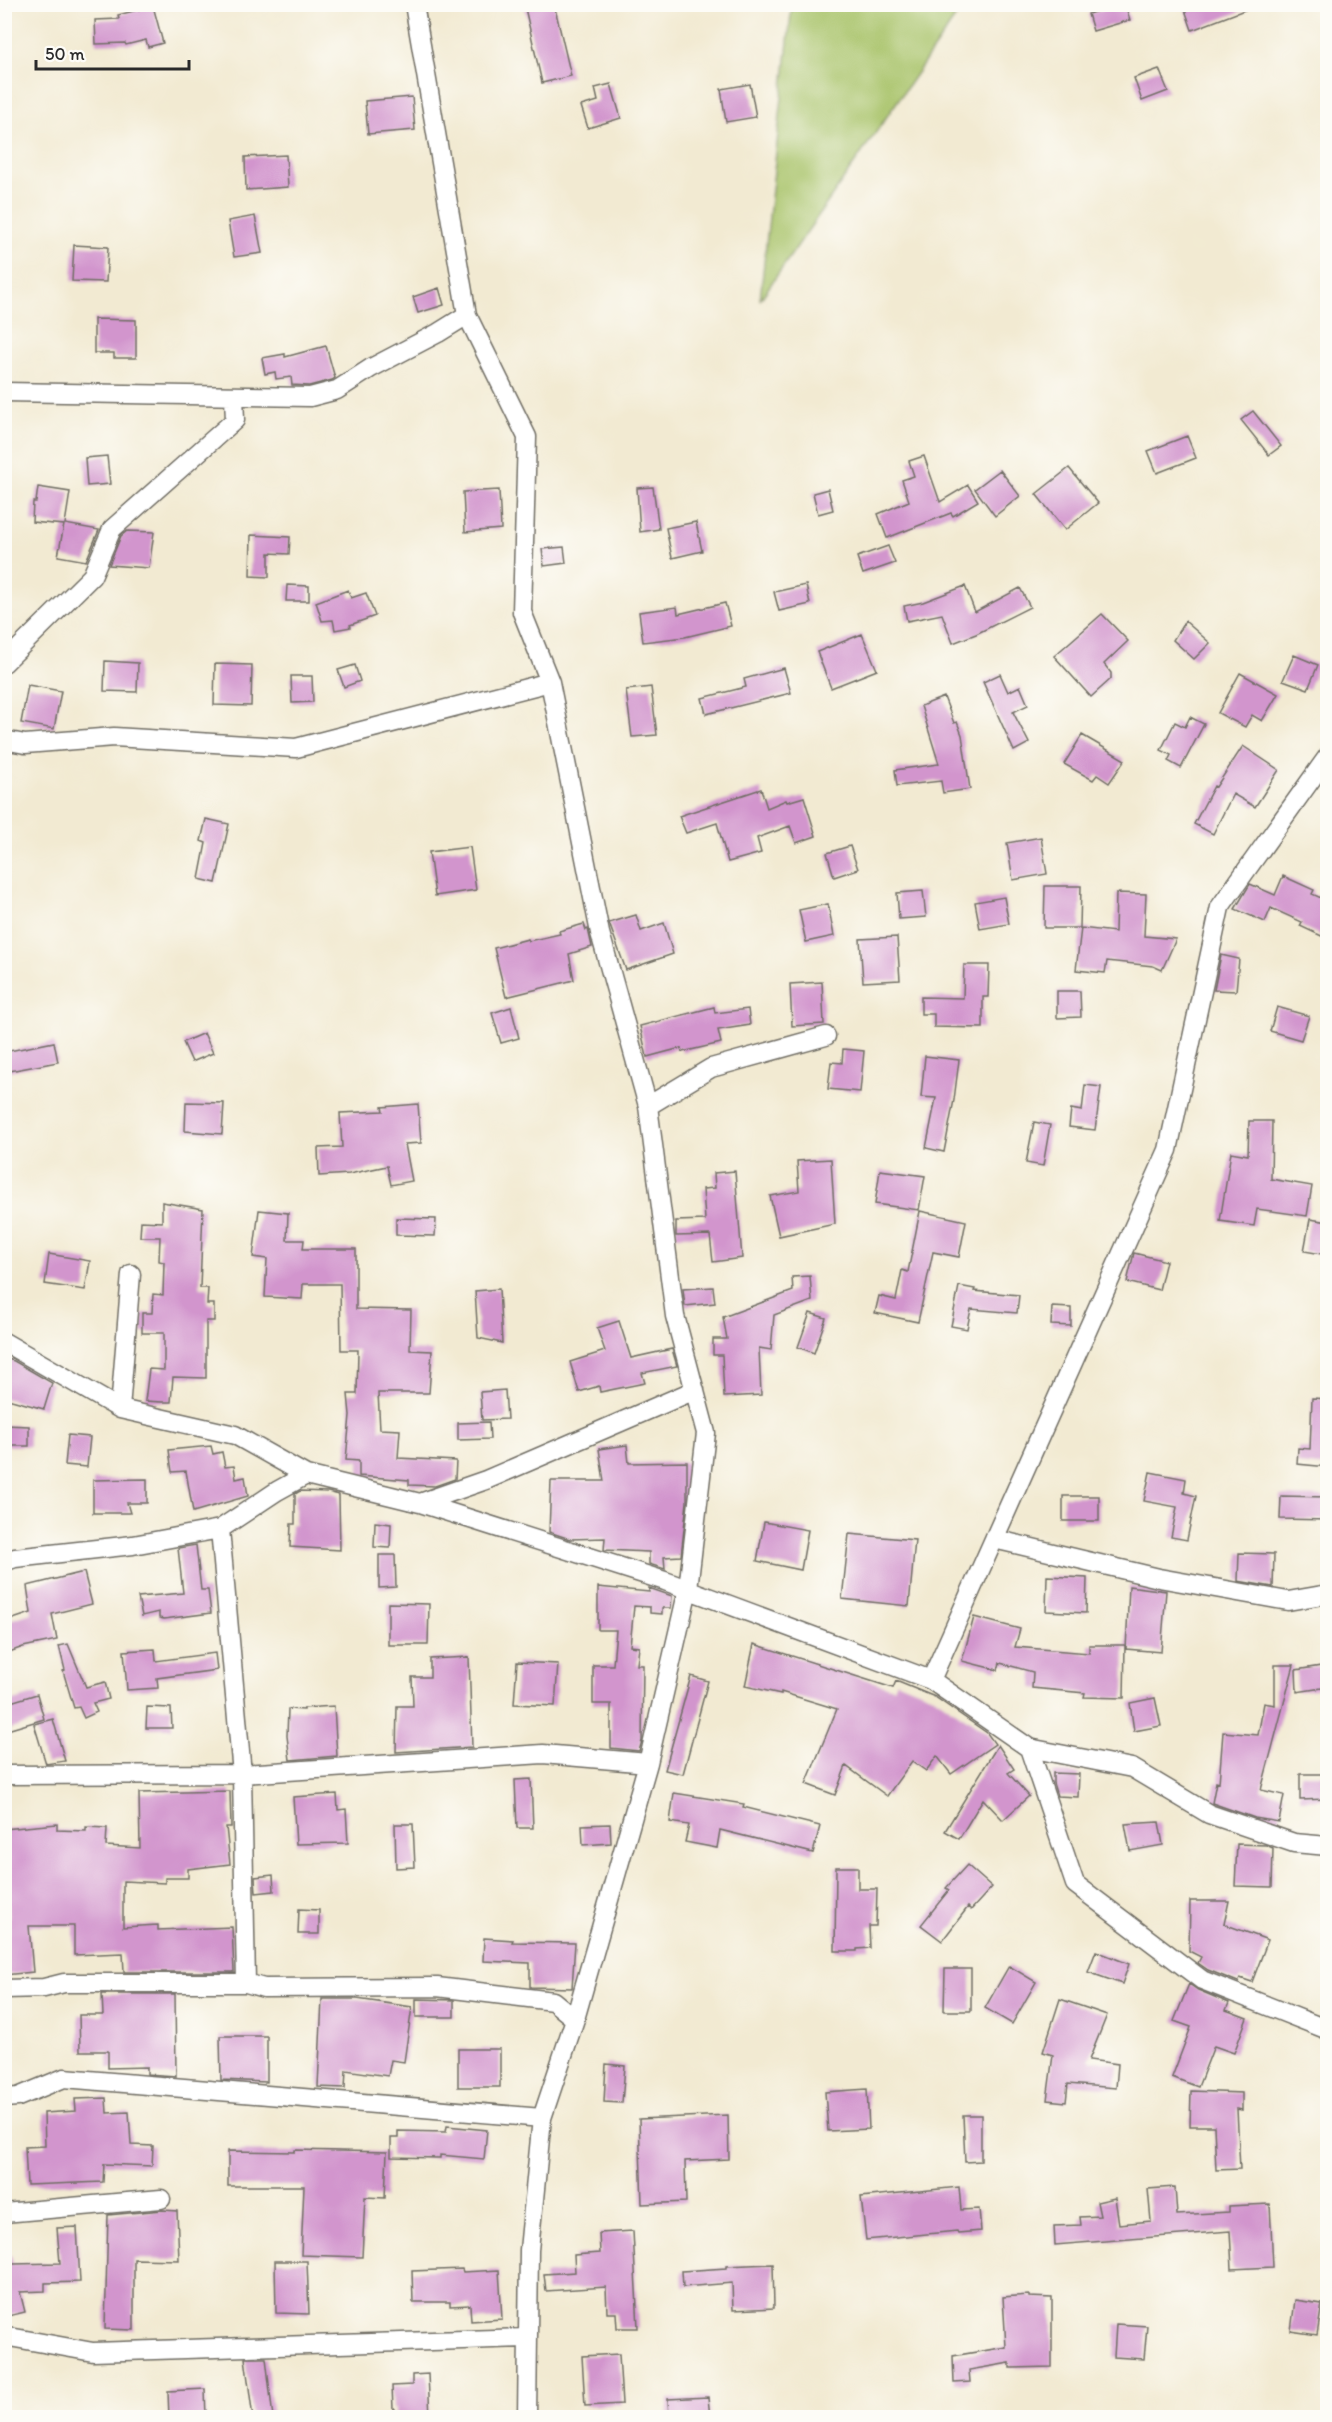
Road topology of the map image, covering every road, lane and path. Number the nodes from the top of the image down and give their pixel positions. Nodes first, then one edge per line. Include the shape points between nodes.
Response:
1 (414, 4) edge
2 (467, 315) junction
3 (4, 392) edge
4 (234, 397) junction
5 (4, 663) edge
6 (550, 682) junction
7 (4, 740) edge
8 (1328, 756) edge
9 (826, 1036) dead end
10 (648, 1106) junction
11 (131, 1274) dead end
12 (4, 1342) edge
13 (695, 1390) junction
14 (120, 1409) junction
15 (306, 1475) junction
16 (420, 1503) junction
17 (220, 1529) junction
18 (994, 1539) junction
19 (8, 1555) edge
20 (688, 1589) junction
21 (1328, 1594) edge
22 (931, 1680) junction
23 (1029, 1748) junction
24 (648, 1763) junction
25 (242, 1774) junction
26 (4, 1775) edge
27 (1328, 1846) edge
28 (246, 1983) junction
29 (4, 1989) edge
30 (575, 2019) junction
31 (1328, 2030) edge
32 (4, 2098) edge
33 (542, 2118) junction
34 (161, 2199) dead end
35 (4, 2213) edge
36 (4, 2336) edge
37 (527, 2338) junction
38 (527, 2418) edge

1 - 2 street
2 - 4 street via 337,390 310,397
2 - 6 street via 527,436 522,612
3 - 4 street
4 - 5 street via 235,420 112,529 92,576
6 - 7 street via 296,748 114,737 25,744
6 - 10 street via 600,933
8 - 18 street via 1220,907 1168,1150
9 - 10 street via 711,1068
10 - 13 street via 675,1316
11 - 14 street
12 - 14 street
13 - 16 street via 486,1480
13 - 20 street via 706,1433
14 - 15 street via 235,1435
15 - 16 street
15 - 17 street
16 - 20 street
17 - 19 street via 133,1545
17 - 25 street
18 - 21 street via 1159,1578 1288,1601
18 - 22 street
20 - 22 street
20 - 24 street
22 - 23 street
23 - 27 street via 1132,1768 1209,1814 1294,1843
23 - 31 street via 1075,1884 1202,1980
24 - 25 street via 543,1754
24 - 30 street
25 - 26 street
25 - 28 street
28 - 29 street via 63,1983 44,1988
28 - 30 street via 264,1988 437,1987 553,2001
30 - 33 street
32 - 33 street via 18,2097 64,2078
33 - 37 street via 529,2250
34 - 35 street
36 - 37 street via 93,2352
37 - 38 street

